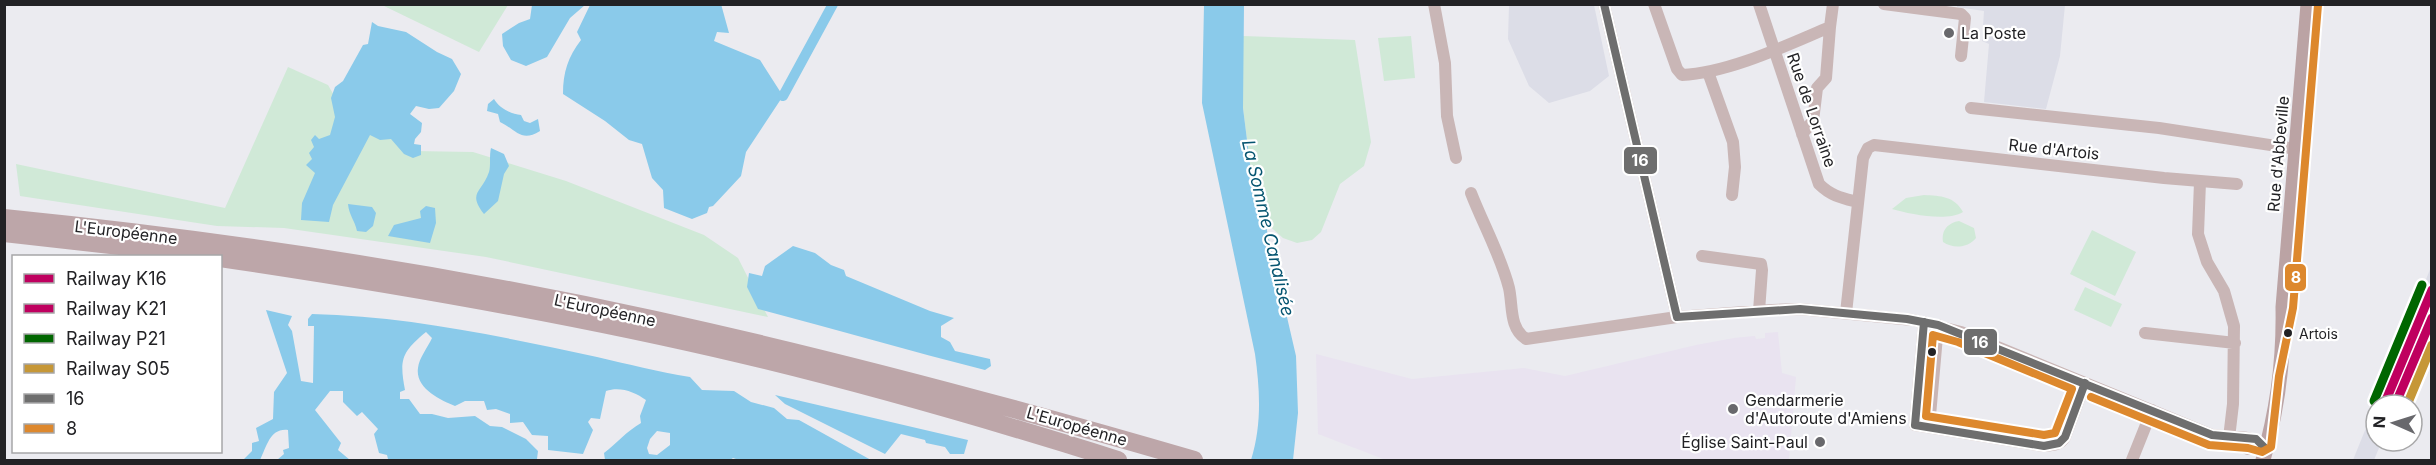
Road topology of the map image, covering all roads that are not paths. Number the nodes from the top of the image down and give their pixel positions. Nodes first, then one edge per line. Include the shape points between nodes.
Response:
1 (1434, 4) edge
2 (1604, 4) edge
3 (1654, 4) edge
4 (1759, 4) edge
5 (1833, 4) edge
6 (1884, 4) edge
7 (2308, 4) edge
8 (1830, 27) junction
9 (1774, 50) junction
10 (1961, 56) dead end
11 (1708, 72) junction
12 (1971, 108) dead end
13 (1802, 134) junction
14 (2296, 149) junction
15 (1456, 158) dead end
16 (2200, 182) junction
17 (2237, 184) dead end
18 (1471, 193) dead end
19 (1732, 195) dead end
20 (1858, 201) junction
21 (4, 218) edge
22 (4, 233) edge
23 (199, 255) edge
24 (1702, 256) dead end
25 (222, 258) edge
26 (1759, 311) junction
27 (1846, 313) junction
28 (1677, 317) junction
29 (1924, 322) junction
30 (1938, 325) junction
31 (2145, 333) dead end
32 (2235, 343) junction
33 (2085, 383) junction
34 (2152, 410) junction
35 (1929, 427) junction
36 (2229, 438) junction
37 (2262, 452) edge
38 (1118, 460) edge
39 (1194, 460) edge
40 (2132, 460) edge

1 - 15 street
2 - 28 street
3 - 11 street via 1677,69 1682,75
4 - 9 street, Rue de Lorraine
5 - 8 street
6 - 10 street via 1961,14 1965,18
7 - 14 main road, Rue d'Abbeville
8 - 9 street
8 - 13 street via 1826,78 1817,88 1813,121
9 - 11 street
9 - 13 street, Rue de Lorraine
11 - 19 street via 1733,142
12 - 14 street via 2159,128
13 - 20 street, Rue de Lorraine via 1820,184 1836,197
14 - 37 main road, Rue d'Abbeville via 2283,345
16 - 17 street, Rue d'Artois
16 - 20 street, Rue d'Artois via 1874,145 1863,158
16 - 32 street via 2198,234 2207,262 2224,291
18 - 28 street via 1509,288 1514,323 1526,339
20 - 27 street
21 - 39 highway, L'Européenne via 290,253 563,301 903,379
22 - 23 highway, L'Européenne
24 - 26 street via 1761,264
25 - 38 highway, L'Européenne via 478,300 700,345 927,402
26 - 27 street
26 - 28 street
27 - 29 street
29 - 30 street
29 - 35 street via 1915,425
30 - 33 street
30 - 35 street
31 - 32 street
32 - 36 street
33 - 34 street
33 - 35 street via 2065,437 2052,446
34 - 36 street
34 - 40 street
36 - 37 street via 2250,438

